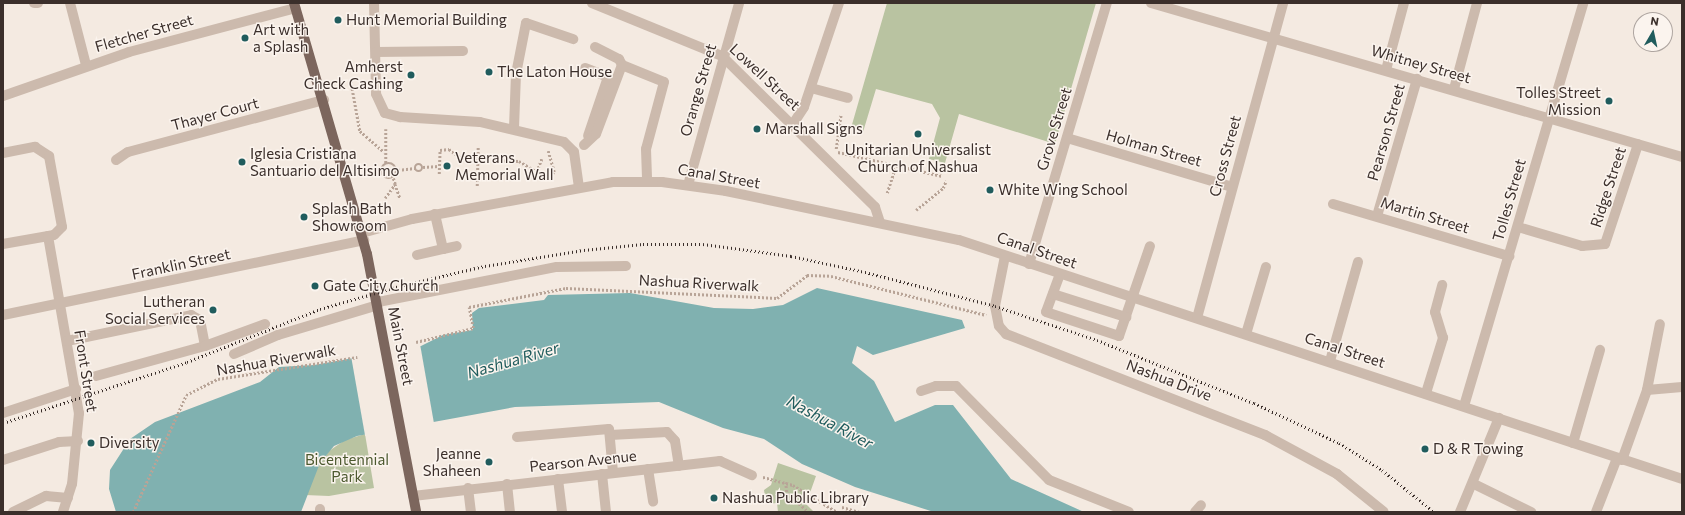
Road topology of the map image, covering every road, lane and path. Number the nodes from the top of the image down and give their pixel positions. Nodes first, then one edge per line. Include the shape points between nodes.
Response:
1 (34, 3) edge
2 (38, 3) edge
3 (70, 3) edge
4 (374, 3) edge
5 (592, 3) edge
6 (739, 3) edge
7 (839, 3) edge
8 (1107, 3) edge
9 (1150, 3) edge
10 (1283, 3) edge
11 (1404, 3) edge
12 (1477, 3) edge
13 (1583, 3) edge
14 (295, 5) edge
15 (572, 39) dead end
16 (1274, 39) junction
17 (595, 47) dead end
18 (463, 51) dead end
19 (376, 52) junction
20 (722, 56) junction
21 (622, 64) junction
22 (86, 65) junction
23 (584, 68) dead end
24 (1386, 70) junction
25 (1417, 79) junction
26 (351, 81) dead end
27 (811, 88) junction
28 (1454, 89) junction
29 (3, 96) edge
30 (848, 98) dead end
31 (324, 100) junction
32 (841, 115) dead end
33 (1548, 116) junction
34 (793, 124) junction
35 (386, 128) dead end
36 (514, 128) junction
37 (1067, 138) junction
38 (1638, 144) junction
39 (584, 145) junction
40 (478, 146) dead end
41 (548, 148) dead end
42 (836, 149) dead end
43 (384, 152) junction
44 (574, 152) junction
45 (838, 152) dead end
46 (3, 153) edge
47 (477, 153) junction
48 (1682, 157) edge
49 (116, 160) dead end
50 (464, 160) junction
51 (542, 160) dead end
52 (476, 162) junction
53 (386, 163) junction
54 (439, 166) junction
55 (896, 166) junction
56 (423, 167) junction
57 (415, 168) junction
58 (398, 170) junction
59 (537, 172) junction
60 (439, 174) dead end
61 (942, 176) dead end
62 (393, 178) junction
63 (647, 181) junction
64 (946, 181) dead end
65 (395, 184) junction
66 (688, 185) junction
67 (477, 186) dead end
68 (1232, 187) junction
69 (579, 188) junction
70 (887, 193) dead end
71 (385, 198) dead end
72 (400, 198) dead end
73 (1333, 204) dead end
74 (916, 210) dead end
75 (436, 214) junction
76 (1377, 216) junction
77 (880, 222) junction
78 (1518, 227) junction
79 (48, 236) junction
80 (363, 236) junction
81 (3, 244) edge
82 (457, 246) dead end
83 (1150, 246) dead end
84 (443, 249) junction
85 (417, 255) dead end
86 (1005, 256) junction
87 (1509, 256) junction
88 (1358, 262) dead end
89 (1029, 264) junction
90 (626, 266) dead end
91 (1266, 267) dead end
92 (1060, 274) junction
93 (1442, 285) dead end
94 (1052, 294) junction
95 (1133, 298) junction
96 (378, 303) junction
97 (60, 304) junction
98 (996, 314) junction
99 (3, 315) edge
100 (1126, 317) junction
101 (1197, 318) junction
102 (265, 324) dead end
103 (1660, 324) dead end
104 (1246, 334) junction
105 (67, 341) junction
106 (416, 342) dead end
107 (205, 346) junction
108 (1600, 350) dead end
109 (234, 354) dead end
110 (357, 357) dead end
111 (1330, 361) junction
112 (96, 376) dead end
113 (1682, 387) edge
114 (76, 389) junction
115 (1647, 390) junction
116 (921, 391) dead end
117 (1426, 393) junction
118 (1464, 406) junction
119 (3, 413) edge
120 (1499, 418) junction
121 (610, 435) junction
122 (517, 437) dead end
123 (78, 441) junction
124 (1573, 443) junction
125 (1620, 459) junction
126 (3, 460) edge
127 (679, 466) junction
128 (648, 469) junction
129 (613, 472) junction
130 (602, 474) junction
131 (752, 475) joint
132 (558, 479) junction
133 (1682, 480) edge
134 (786, 482) junction
135 (507, 484) junction
136 (1474, 484) junction
137 (468, 488) junction
138 (413, 496) junction
139 (68, 498) junction
140 (653, 502) dead end
141 (842, 507) dead end
142 (1525, 511) edge
143 (13, 512) edge
144 (62, 512) edge
145 (133, 512) edge
146 (416, 512) edge
147 (471, 512) edge
148 (510, 512) edge
149 (562, 512) edge
150 (606, 512) edge
151 (809, 512) edge
152 (837, 512) edge
153 (859, 512) edge
154 (1129, 512) edge
155 (1384, 512) edge
156 (1460, 512) edge
157 (1596, 512) edge

1 - 2 street
3 - 22 street
4 - 19 street
5 - 20 street, Lowell Street
6 - 20 street, Orange Street
7 - 27 street
8 - 37 street, Grove Street
9 - 16 street, Whitney Street
10 - 16 street, Cross Street
11 - 24 street
12 - 28 street
13 - 33 street, Tolles Street
14 - 22 street, Fletcher Street
14 - 31 main road, Main Street
15 - 36 street via 526,23 516,74
16 - 24 street, Whitney Street
16 - 68 street, Cross Street
17 - 21 street via 619,59
18 - 19 street
19 - 36 street via 377,100 390,115 458,118
20 - 34 street, Lowell Street
20 - 66 street, Orange Street
21 - 39 street via 596,134
21 - 63 street via 664,82 646,149
22 - 29 street, Fletcher Street
23 - 39 street via 608,77
24 - 25 street, Whitney Street
25 - 28 street, Whitney Street
25 - 76 street, Pearson Street
26 - 43 path via 360,131
27 - 30 street
27 - 34 street
28 - 33 street, Whitney Street
31 - 49 street, Thayer Court via 128,152
31 - 80 main road, Main Street
32 - 42 path
33 - 38 street, Whitney Street
33 - 78 street, Tolles Street
34 - 77 street, Lowell Street via 875,207
35 - 43 path
36 - 44 street via 564,142
37 - 68 street, Holman Street
37 - 89 street, Grove Street
38 - 48 street, Whitney Street
38 - 78 street, Ridge Street via 1605,244 1582,246
39 - 44 street
40 - 47 path
41 - 59 path via 554,172 547,178
43 - 53 path
44 - 69 street
45 - 55 path
46 - 79 street via 34,147 49,156 62,227
47 - 50 path
47 - 52 path
50 - 52 path
50 - 54 path via 452,150 440,150
51 - 59 path
52 - 59 path via 515,160
52 - 67 path
53 - 58 path via 392,163
53 - 62 path via 382,174
54 - 56 path
54 - 60 path
55 - 61 path
55 - 70 path
56 - 57 path via 419,164
56 - 57 path via 419,171
57 - 58 path
58 - 62 path
62 - 65 path
63 - 66 street, Canal Street
63 - 69 street, Canal Street
64 - 74 path via 943,188
65 - 71 path
65 - 72 path
66 - 77 street, Canal Street
68 - 101 street, Cross Street
69 - 75 street, Canal Street
73 - 76 street, Martin Street
75 - 80 street, Canal Street
75 - 84 street
76 - 87 street, Martin Street
77 - 86 street, Canal Street via 941,235
78 - 87 street, Tolles Street
79 - 81 street
79 - 97 street, Front Street
80 - 96 main road, Main Street
80 - 97 street, Franklin Street
82 - 84 street
83 - 95 street
84 - 85 street
86 - 89 street, Canal Street
86 - 98 street, Nashua Drive via 997,288
87 - 118 street, Tolles Street
88 - 111 street
89 - 92 street, Canal Street
90 - 96 street via 557,267
91 - 104 street
92 - 94 street
92 - 95 street, Canal Street
93 - 117 street via 1435,312 1443,338
94 - 100 street
94 - 100 street via 1046,312 1120,336
95 - 100 street
95 - 101 street, Canal Street
96 - 109 street via 278,335
96 - 138 main road, Main Street
97 - 99 street, Franklin Street
97 - 105 street, Front Street
98 - 106 path, Nashua Riverwalk via 975,314 831,276 805,276 777,298 566,288 469,307 473,328
98 - 155 street, Nashua Drive via 1002,330 1017,340 1223,417 1303,453 1336,474
101 - 104 street, Canal Street
102 - 107 street
103 - 115 street
104 - 111 street, Canal Street
105 - 107 street via 191,315 200,320
105 - 114 street, Front Street
107 - 112 street
108 - 124 street
110 - 145 path, Nashua Riverwalk via 218,379 186,395
111 - 117 street, Canal Street
113 - 115 street
114 - 119 street
114 - 123 street, Front Street
115 - 125 street
116 - 154 street via 946,384 960,389 1049,480
117 - 118 street, Canal Street
118 - 120 street, Canal Street
120 - 124 street, Canal Street
120 - 136 street
121 - 122 street via 609,429
121 - 127 street via 667,432 675,441
121 - 129 street
123 - 126 street via 59,442
123 - 139 street, Front Street
124 - 125 street, Canal Street
125 - 133 street, Canal Street
125 - 157 street
127 - 128 street, Pearson Avenue
127 - 131 street, Pearson Avenue via 726,462
128 - 129 street, Pearson Avenue
128 - 140 street
129 - 130 street, Pearson Avenue
130 - 132 street, Pearson Avenue
130 - 150 street
131 - 134 path
132 - 135 street, Pearson Avenue
132 - 149 street
134 - 151 path via 787,493
134 - 152 path
135 - 137 street, Pearson Avenue
135 - 148 street
136 - 142 street
136 - 156 street
137 - 138 street, Pearson Avenue
137 - 147 street
138 - 146 main road, Main Street
139 - 143 street via 46,496
139 - 144 street, Front Street
141 - 153 path

